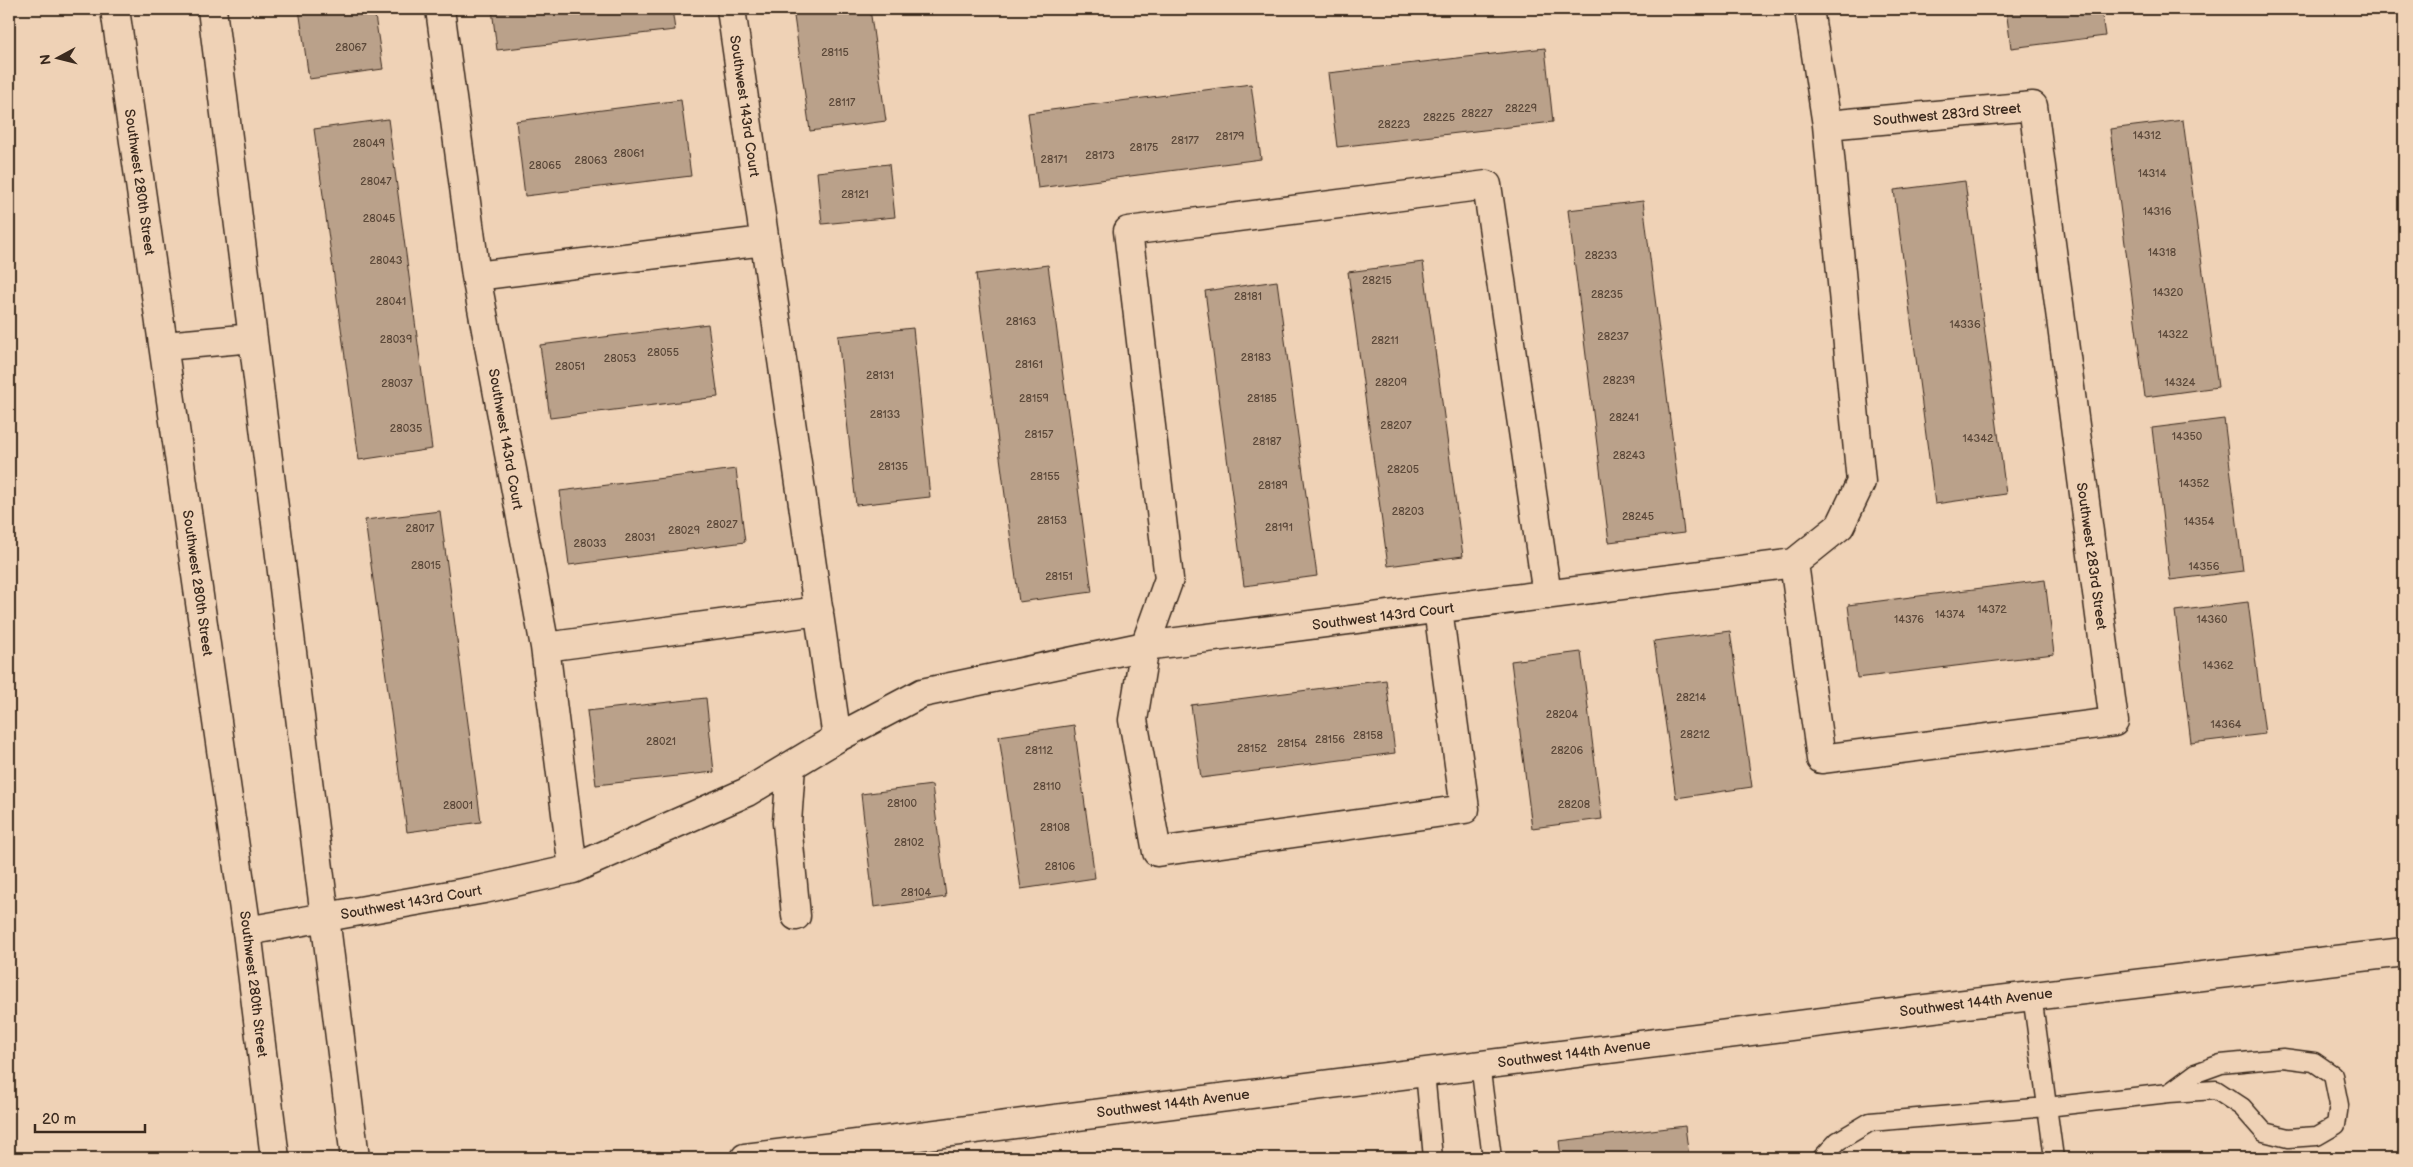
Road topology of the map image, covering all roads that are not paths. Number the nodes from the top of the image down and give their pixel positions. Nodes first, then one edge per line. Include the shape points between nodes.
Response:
1 (115, 9) edge
2 (212, 9) edge
3 (440, 9) edge
4 (731, 9) edge
5 (1809, 9) edge
6 (1827, 125) junction
7 (764, 241) junction
8 (476, 276) junction
9 (253, 338) junction
10 (164, 346) junction
11 (1794, 563) junction
12 (1547, 595) junction
13 (1438, 609) junction
14 (819, 611) junction
15 (1145, 646) junction
16 (544, 647) junction
17 (837, 738) junction
18 (790, 766) junction
19 (573, 869) junction
20 (796, 916) dead end
21 (326, 917) junction
22 (247, 932) junction
23 (2404, 952) edge
24 (2032, 995) junction
25 (1480, 1064) junction
26 (1425, 1072) junction
27 (2169, 1093) junction
28 (2047, 1107) junction
29 (880, 1150) edge
30 (275, 1158) edge
31 (355, 1158) edge
32 (745, 1158) edge
33 (1433, 1158) edge
34 (1492, 1158) edge
35 (1822, 1158) edge
36 (2054, 1158) edge

1 - 10 street, Southwest 280th Street
2 - 9 street
3 - 8 street, Southwest 143rd Court
4 - 7 street, Southwest 143rd Court
5 - 6 street
6 - 11 street via 1861,482 1840,526
6 - 11 street, Southwest 283rd Street via 2033,106 2114,722 1821,759
7 - 8 street
7 - 14 street, Southwest 143rd Court
8 - 16 street, Southwest 143rd Court
9 - 10 street
9 - 21 street
10 - 22 street, Southwest 280th Street
11 - 12 street, Southwest 143rd Court
12 - 13 street, Southwest 143rd Court
12 - 15 street via 1487,185 1128,230 1169,579
13 - 15 street, Southwest 143rd Court
13 - 15 street via 1465,809 1157,852 1133,720
14 - 16 street
14 - 17 street, Southwest 143rd Court
15 - 17 street, Southwest 143rd Court via 922,693
16 - 19 street, Southwest 143rd Court
17 - 18 street, Southwest 143rd Court
18 - 19 street, Southwest 143rd Court via 747,792
18 - 20 street via 786,823
19 - 21 street, Southwest 143rd Court via 484,889
21 - 22 street, Southwest 143rd Court
21 - 31 street
22 - 30 street, Southwest 280th Street
23 - 24 street, Southwest 144th Avenue
24 - 25 street, Southwest 144th Avenue
24 - 28 lane
25 - 26 street, Southwest 144th Avenue
25 - 34 lane
26 - 29 street, Southwest 144th Avenue
26 - 33 lane
27 - 27 lane via 2216,1090 2242,1107 2264,1132 2288,1138 2317,1136 2336,1126 2339,1105 2333,1075 2314,1062 2283,1058 2221,1064 2196,1073
27 - 28 lane
28 - 35 lane via 1870,1122 1838,1141
28 - 36 lane
29 - 32 street, Southwest 144th Avenue

